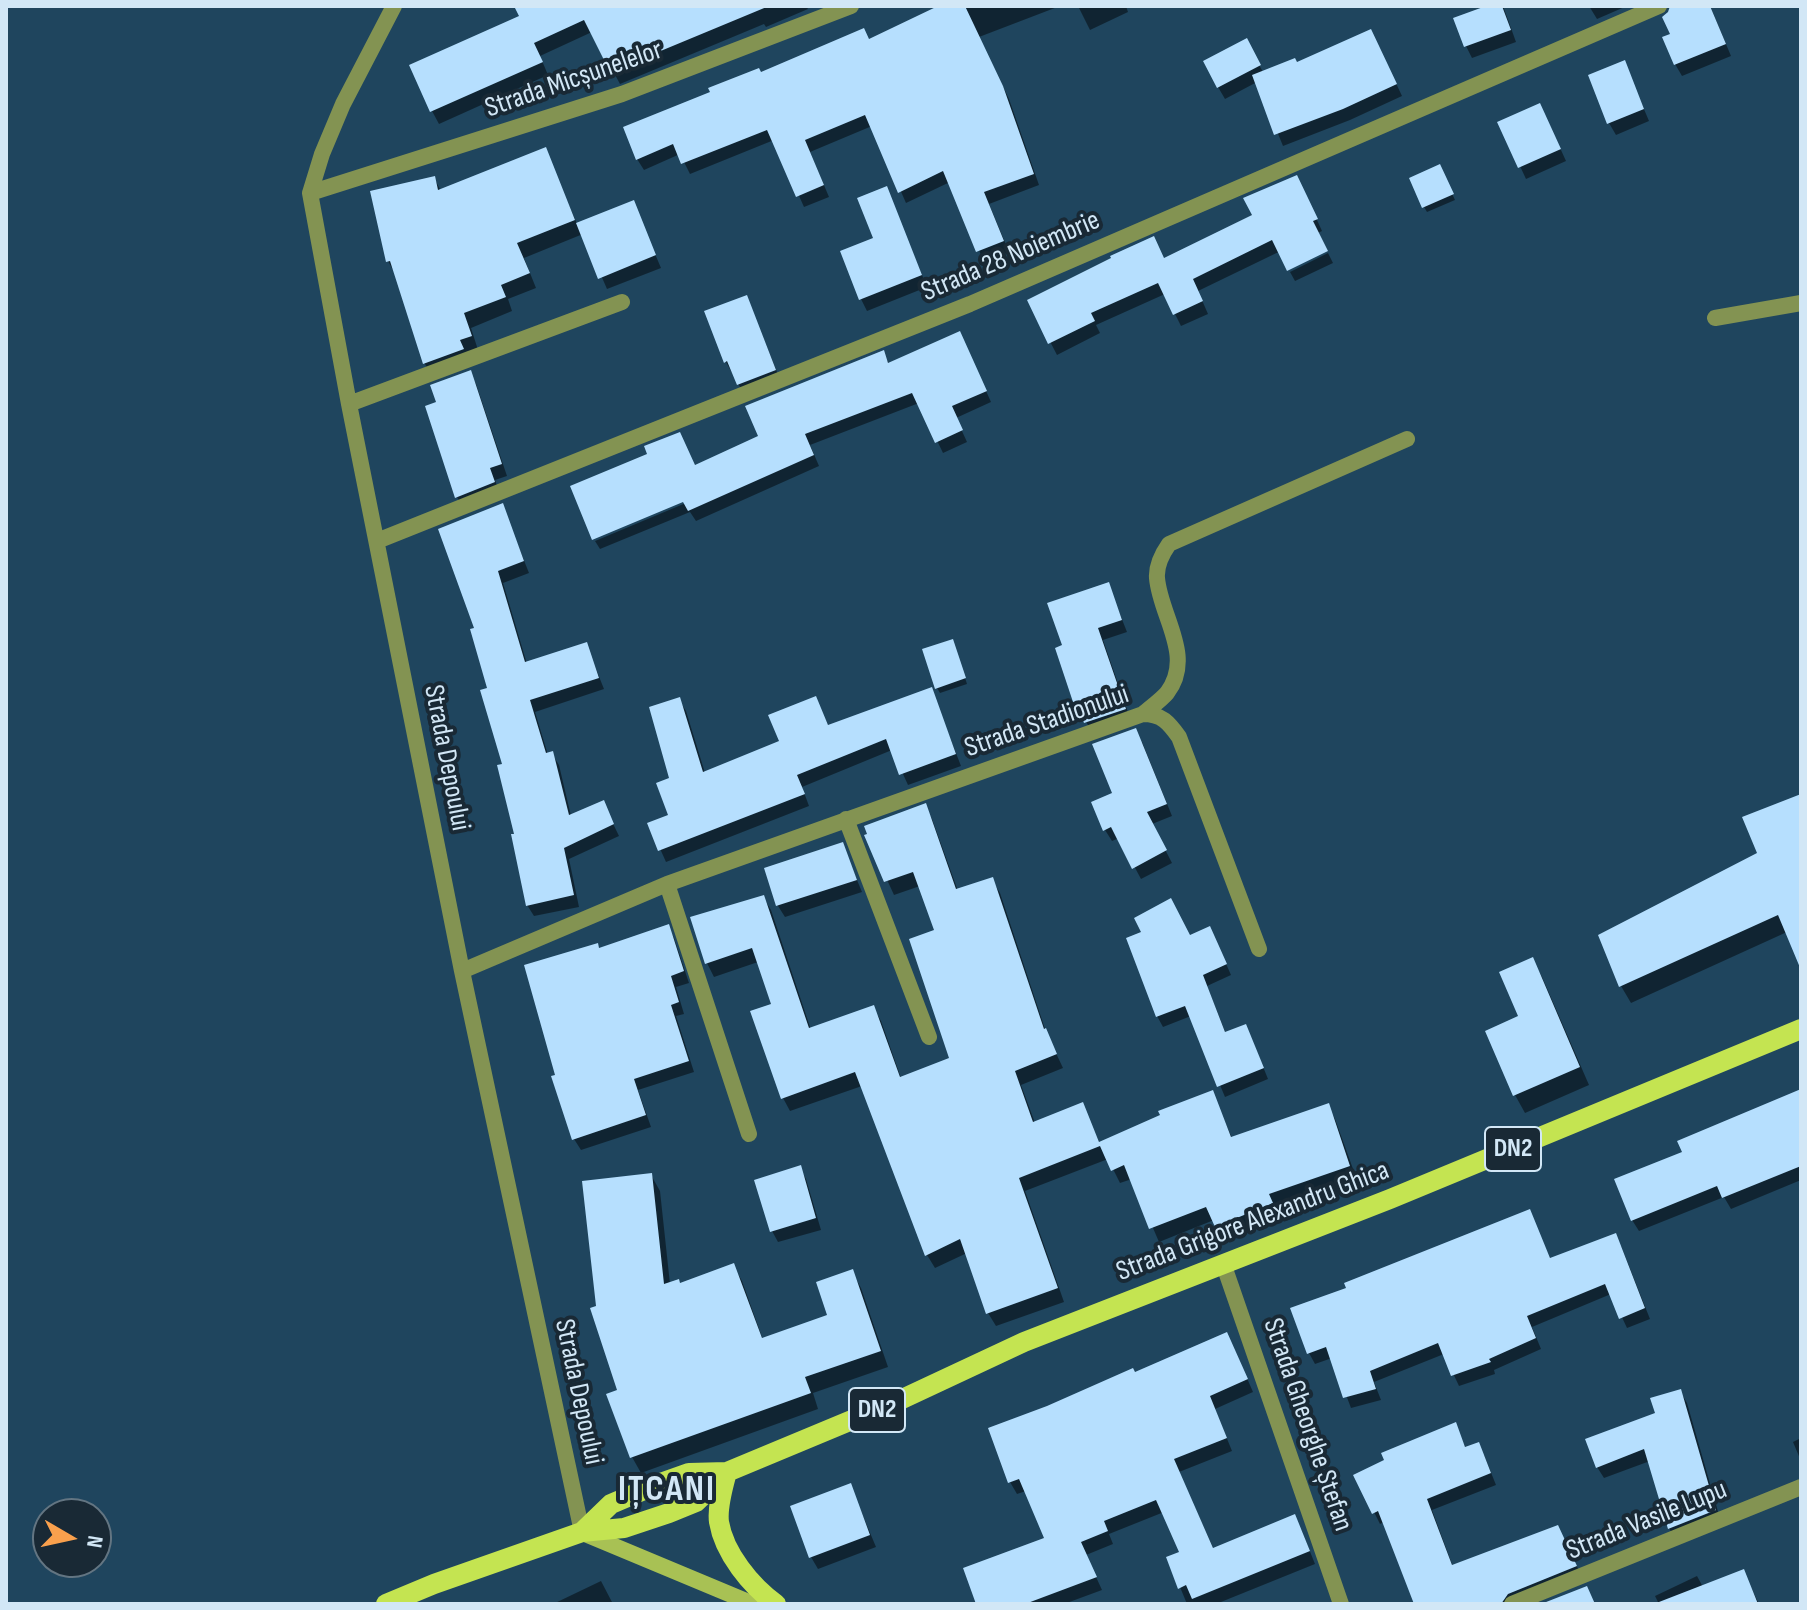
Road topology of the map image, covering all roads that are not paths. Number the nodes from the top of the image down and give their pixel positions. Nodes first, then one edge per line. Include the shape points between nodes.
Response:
1 (394, 6) edge
2 (851, 6) edge
3 (1659, 6) edge
4 (310, 193) junction
5 (622, 302) dead end
6 (1801, 303) edge
7 (1715, 318) dead end
8 (349, 404) junction
9 (1407, 439) dead end
10 (377, 541) junction
11 (1143, 714) junction
12 (846, 819) junction
13 (667, 884) junction
14 (1259, 949) dead end
15 (462, 971) junction
16 (1801, 1029) edge
17 (929, 1037) dead end
18 (749, 1134) dead end
19 (1223, 1263) junction
20 (727, 1472) junction
21 (1801, 1487) edge
22 (582, 1532) junction
23 (386, 1604) edge
24 (753, 1604) edge
25 (776, 1604) edge
26 (1341, 1604) edge
27 (1512, 1604) edge

1 - 4 street, Strada Depoului via 343,104
2 - 4 street, Strada Micșunelelor via 622,94
3 - 10 street, Strada 28 Noiembrie via 970,304
4 - 8 street, Strada Depoului
5 - 8 street
6 - 7 street
8 - 10 street, Strada Depoului
9 - 11 street via 1169,544 1159,560 1157,578 1178,653 1176,675 1167,692
10 - 15 street, Strada Depoului
11 - 12 street, Strada Stadionului
11 - 14 street, Strada Stadionului via 1156,714 1179,737
12 - 13 street, Strada Stadionului
12 - 17 street
13 - 15 street, Strada Stadionului
13 - 18 street
15 - 22 street, Strada Depoului
16 - 19 main road, Strada Grigore Alexandru Ghica / DN2
19 - 20 main road, Strada Grigore Alexandru Ghica / DN2 via 1024,1342
19 - 26 street, Strada Gheorghe Ștefan
20 - 22 main road, Strada Grigore Alexandru Ghica / DN2 via 696,1502 624,1528
20 - 22 main road, Strada Grigore Alexandru Ghica / DN2 via 689,1473 658,1484 611,1504
20 - 25 main road via 722,1530 749,1578
21 - 27 street, Strada Vasile Lupu
22 - 23 main road, Strada Grigore Alexandru Ghica / DN2
22 - 24 main road

